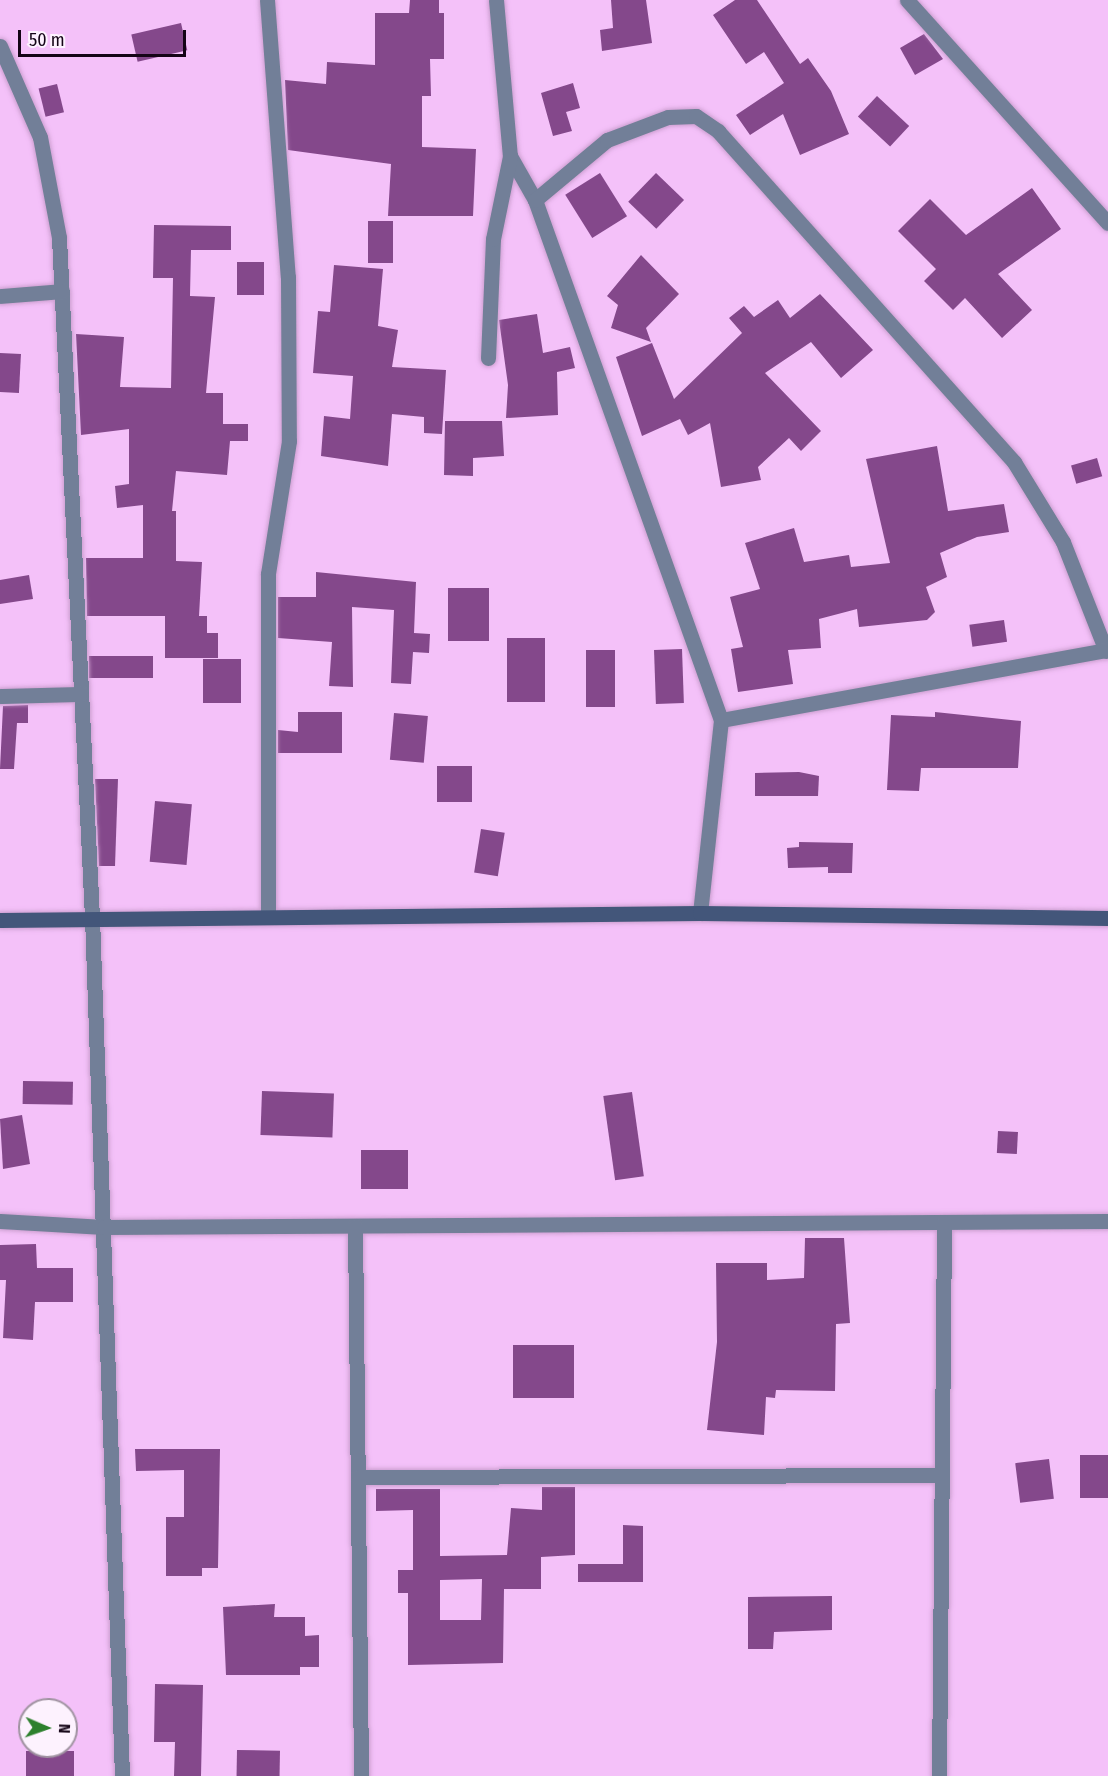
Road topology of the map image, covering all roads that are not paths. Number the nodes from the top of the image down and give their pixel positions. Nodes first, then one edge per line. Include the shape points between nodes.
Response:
1 (267, 0) edge
2 (496, 0) edge
3 (907, 0) edge
4 (0, 46) edge
5 (510, 156) junction
6 (535, 200) junction
7 (1108, 223) edge
8 (62, 291) junction
9 (0, 296) edge
10 (489, 358) dead end
11 (1107, 651) edge
12 (81, 694) junction
13 (0, 696) edge
14 (720, 720) junction
15 (700, 913) junction
16 (268, 915) junction
17 (92, 917) junction
18 (1108, 918) edge
19 (0, 920) edge
20 (0, 1221) edge
21 (1108, 1221) edge
22 (944, 1222) junction
23 (355, 1226) junction
24 (104, 1227) junction
25 (942, 1475) junction
26 (358, 1477) junction
27 (122, 1776) edge
28 (361, 1776) edge
29 (939, 1776) edge

1 - 16 street via 288,277 289,418 268,574
2 - 5 street
3 - 7 street
4 - 8 street via 40,137 58,238
5 - 6 street
5 - 10 street via 493,239
6 - 11 street via 607,140 668,117 696,116 718,131 1014,462 1063,542
6 - 14 street
8 - 9 street
8 - 12 street
11 - 14 street
12 - 13 street
12 - 17 street
14 - 15 street
15 - 16 street
15 - 18 street
16 - 17 street
17 - 19 street
17 - 24 street
20 - 24 street
21 - 22 street
22 - 23 street
22 - 25 street
23 - 24 street
23 - 26 street
24 - 27 street
25 - 26 street
25 - 29 street
26 - 28 street

